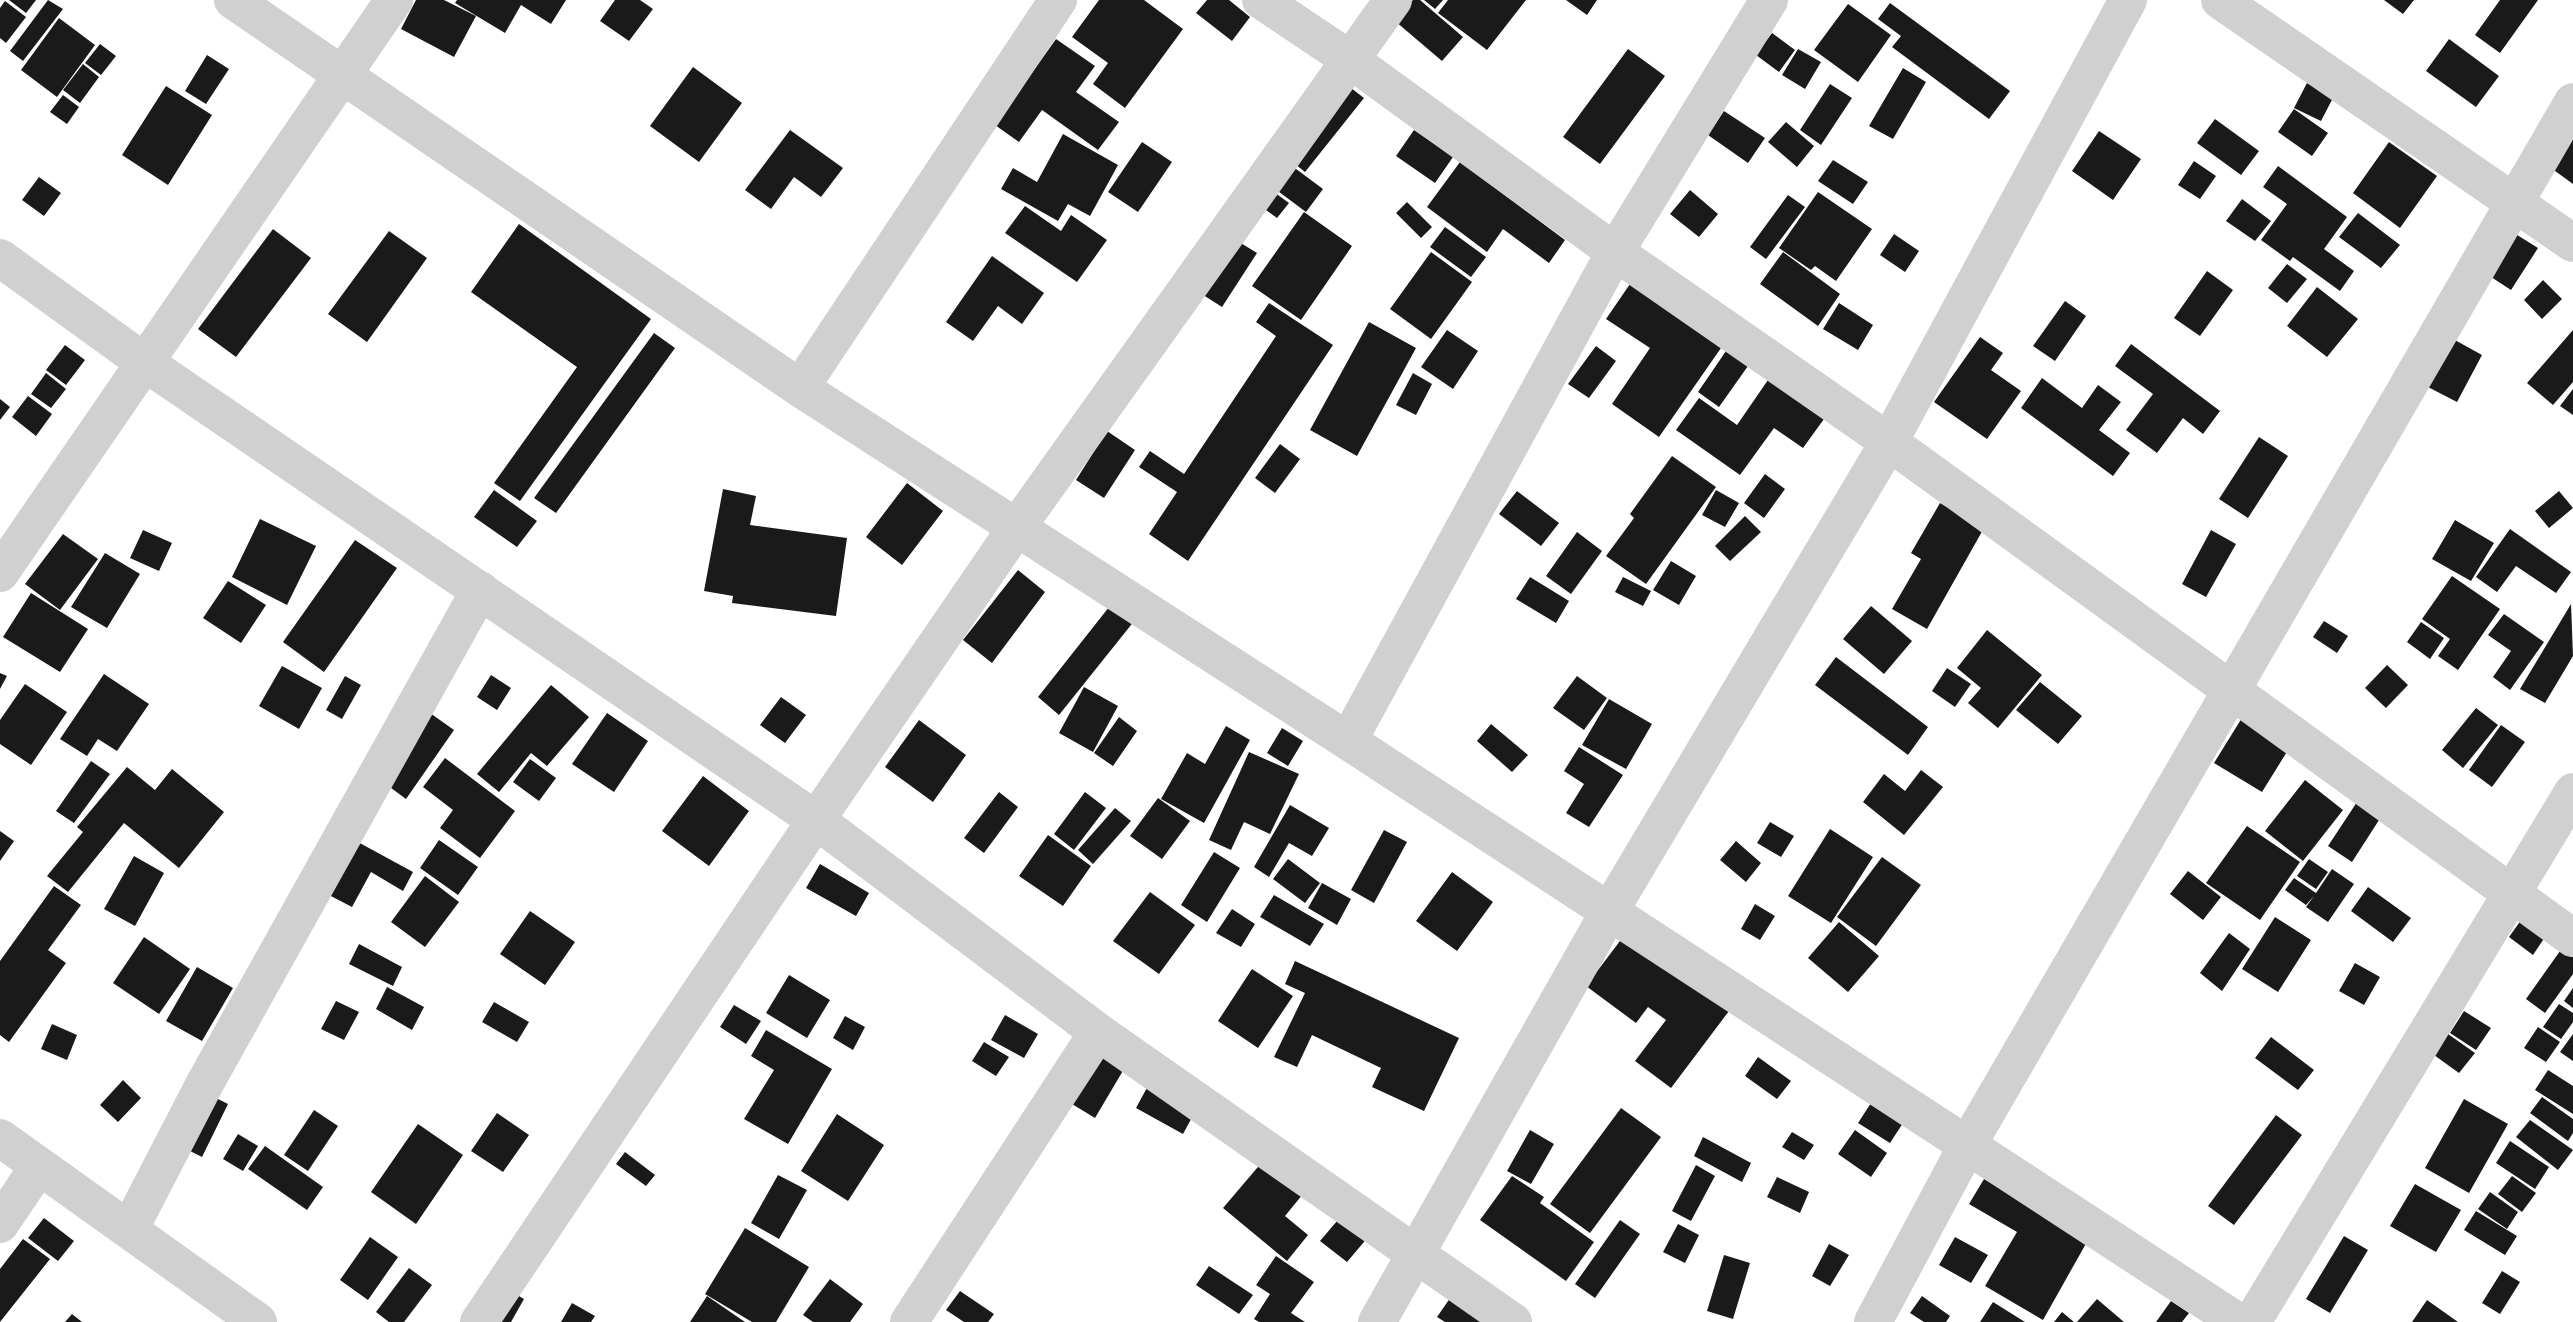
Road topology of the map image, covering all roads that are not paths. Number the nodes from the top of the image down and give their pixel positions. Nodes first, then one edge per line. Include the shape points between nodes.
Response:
1 (233, 0) edge
2 (394, 0) edge
3 (1261, 0) edge
4 (1393, 0) edge
5 (1769, 0) edge
6 (2128, 0) edge
7 (2220, 0) edge
8 (1051, 3) edge
9 (1352, 61) junction
10 (343, 74) junction
11 (2573, 102) edge
12 (2514, 202) junction
13 (2573, 243) edge
14 (1615, 252) junction
15 (0, 258) edge
16 (144, 362) junction
17 (800, 388) junction
18 (1889, 442) junction
19 (1017, 527) junction
20 (0, 573) edge
21 (480, 590) junction
22 (2228, 691) junction
23 (1348, 741) junction
24 (2573, 792) edge
25 (816, 820) junction
26 (2512, 895) junction
27 (1609, 912) junction
28 (2573, 938) edge
29 (1098, 1032) junction
30 (0, 1138) edge
31 (1968, 1144) junction
32 (39, 1166) junction
33 (0, 1224) edge
34 (129, 1230) junction
35 (1416, 1257) junction
36 (258, 1322) edge
37 (479, 1322) edge
38 (909, 1322) edge
39 (1377, 1322) edge
40 (1513, 1322) edge
41 (1872, 1322) edge
42 (2238, 1322) edge
43 (2252, 1322) edge

1 - 10 street
2 - 10 street
3 - 9 street
4 - 9 street
5 - 14 street
6 - 18 street
7 - 12 street
8 - 17 street
9 - 14 street
9 - 19 street
10 - 16 street
10 - 17 street
11 - 12 street
12 - 13 street
12 - 22 street
14 - 18 street
14 - 23 street
15 - 16 street
16 - 20 street
16 - 21 street
17 - 19 street
18 - 22 street
18 - 27 street
19 - 23 street
19 - 25 street
21 - 25 street
21 - 34 street via 204,1085
22 - 26 street
22 - 31 street
23 - 27 street
24 - 26 street
25 - 29 street
25 - 37 street
26 - 28 street
26 - 43 street
27 - 31 street
27 - 35 street
29 - 35 street
29 - 38 street
30 - 32 street
31 - 41 street
31 - 42 street
32 - 33 street
32 - 34 street
34 - 36 street
35 - 39 street
35 - 40 street

